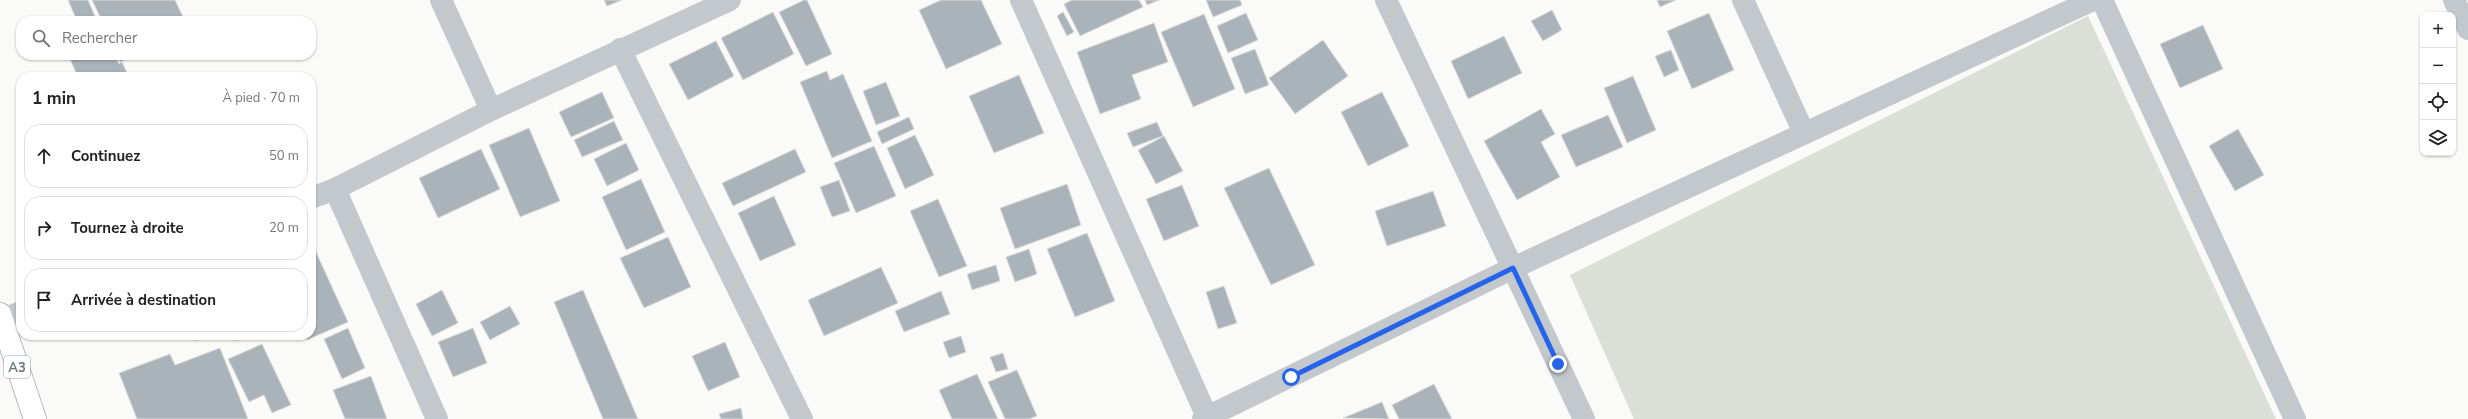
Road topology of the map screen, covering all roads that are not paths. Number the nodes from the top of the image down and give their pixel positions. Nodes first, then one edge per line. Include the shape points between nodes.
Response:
1 (441, 0) edge
2 (730, 0) edge
3 (1021, 0) edge
4 (1386, 0) edge
5 (1743, 0) edge
6 (2093, 0) edge
7 (2102, 0) edge
8 (2454, 0) edge
9 (2468, 29) edge
10 (620, 49) junction
11 (491, 110) junction
12 (1804, 133) junction
13 (335, 189) junction
14 (316, 196) edge
15 (1513, 268) junction
16 (7, 315) edge
17 (1206, 418) edge
18 (35, 419) edge
19 (437, 419) edge
20 (802, 419) edge
21 (1584, 419) edge
22 (2295, 419) edge

1 - 11 street
2 - 10 street
3 - 17 street
4 - 15 street
5 - 12 street
6 - 12 street
7 - 22 street
8 - 9 street
10 - 11 street
10 - 20 street
11 - 13 street
12 - 15 street
13 - 14 street
13 - 19 street
15 - 17 street
15 - 21 street
16 - 18 highway, A3

